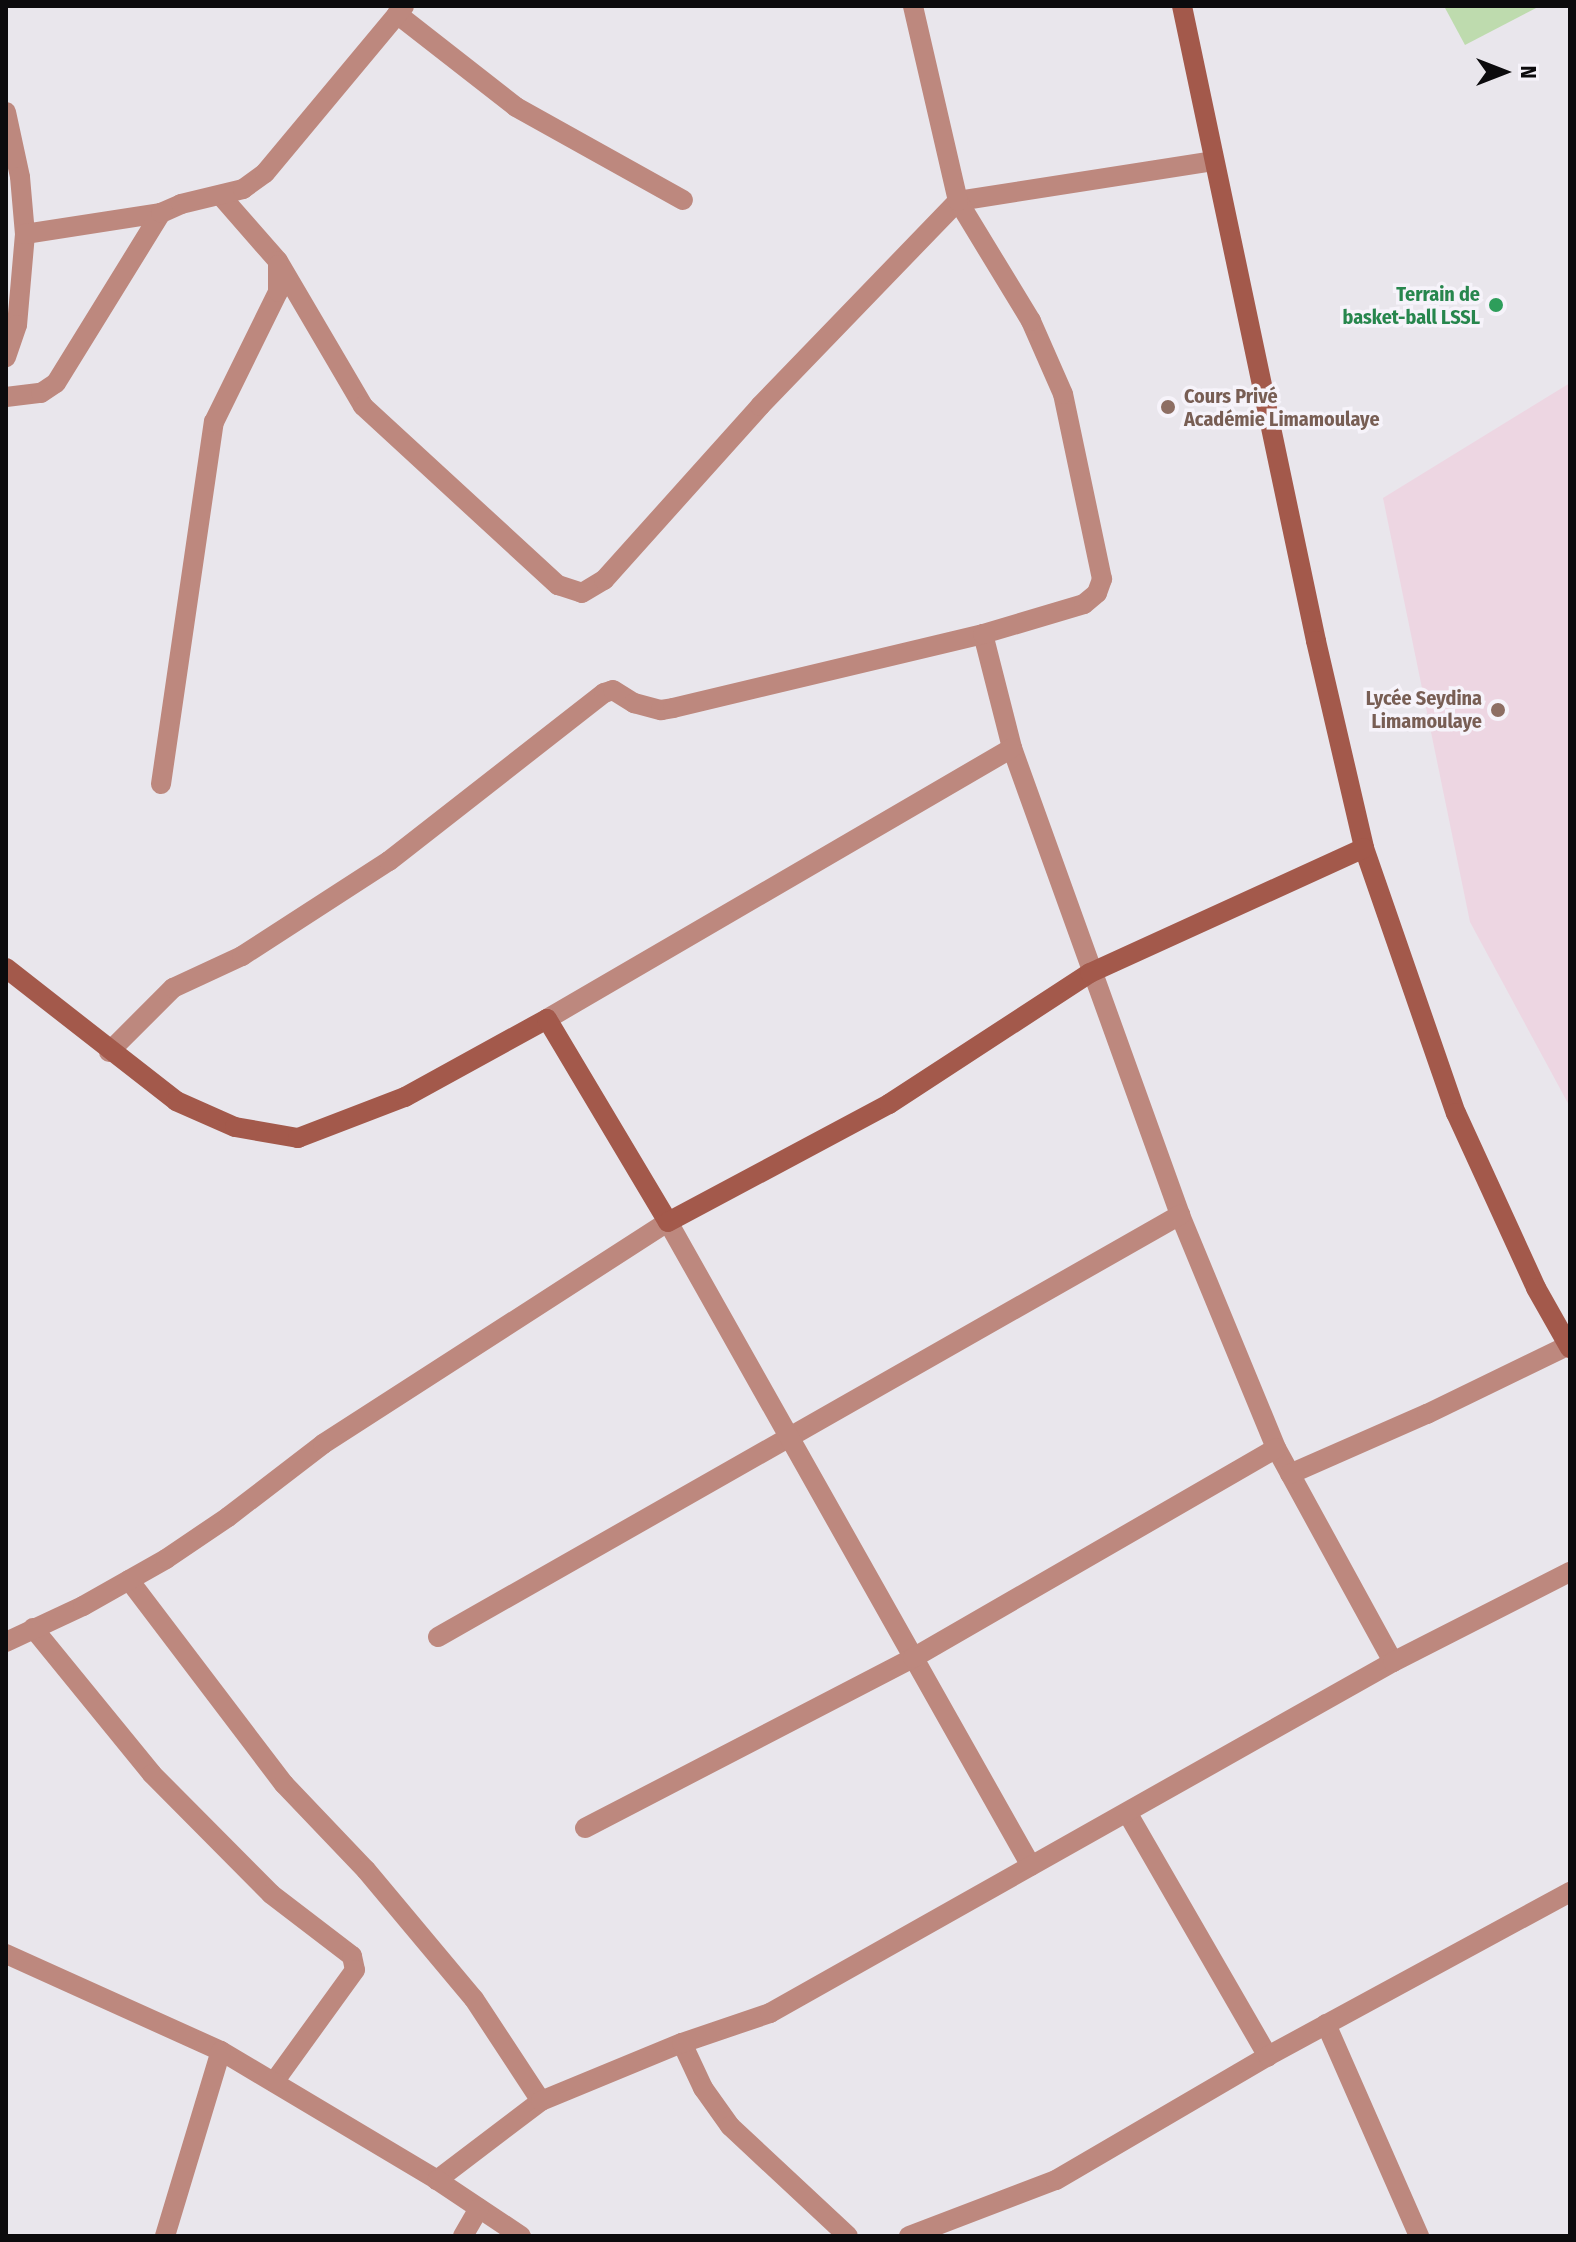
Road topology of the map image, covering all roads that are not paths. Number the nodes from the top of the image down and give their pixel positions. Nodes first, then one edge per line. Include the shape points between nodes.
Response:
1 (913, 6) edge
2 (1182, 6) edge
3 (400, 10) edge
4 (6, 112) edge
5 (1213, 161) junction
6 (221, 196) junction
7 (683, 200) dead end
8 (958, 201) junction
9 (161, 213) junction
10 (25, 234) junction
11 (278, 261) junction
12 (6, 357) edge
13 (6, 397) edge
14 (983, 634) junction
15 (1012, 748) junction
16 (161, 784) dead end
17 (1364, 848) junction
18 (6, 968) edge
19 (1090, 973) junction
20 (547, 1019) junction
21 (109, 1052) junction
22 (1180, 1215) junction
23 (668, 1222) junction
24 (1569, 1346) edge
25 (787, 1438) junction
26 (1276, 1448) junction
27 (1290, 1474) junction
28 (1570, 1572) edge
29 (129, 1580) junction
30 (33, 1628) junction
31 (438, 1637) dead end
32 (6, 1642) edge
33 (913, 1658) junction
34 (1393, 1662) junction
35 (1128, 1814) junction
36 (585, 1828) dead end
37 (1031, 1866) junction
38 (1568, 1900) edge
39 (6, 1954) edge
40 (1326, 2024) junction
41 (682, 2043) junction
42 (221, 2051) junction
43 (1268, 2056) junction
44 (274, 2082) junction
45 (541, 2101) junction
46 (437, 2180) junction
47 (479, 2208) junction
48 (165, 2236) edge
49 (463, 2236) edge
50 (521, 2236) edge
51 (848, 2236) edge
52 (909, 2236) edge
53 (1419, 2236) edge

1 - 8 street
2 - 5 street
3 - 6 street via 265,173
3 - 7 street via 516,107
4 - 10 street
5 - 8 street
5 - 17 street
6 - 9 street
6 - 11 street
8 - 11 street via 760,406 604,580 582,593 558,585 363,406
8 - 14 street via 1025,310 1063,394 1102,579 1097,593 1084,604
9 - 10 street
9 - 13 street via 56,383 41,393
10 - 12 street via 17,325
11 - 16 street via 278,292 214,422
14 - 15 street
14 - 21 street via 661,710 613,690 604,693 378,868 242,956 173,988
15 - 19 street
15 - 20 street
17 - 19 street
17 - 24 street via 1456,1113 1536,1288
18 - 21 street
19 - 22 street
19 - 23 street via 889,1104
20 - 21 street via 405,1097 298,1138 235,1127 176,1101
20 - 23 street
22 - 25 street
22 - 26 street
23 - 25 street
23 - 29 street via 323,1444 228,1517
24 - 27 street
25 - 31 street
25 - 33 street
26 - 27 street
26 - 33 street
27 - 34 street
28 - 34 street
29 - 30 street
29 - 45 street via 284,1784 366,1870 474,1999
30 - 32 street
30 - 44 street via 152,1774 271,1894 352,1956 355,1970
33 - 36 street
33 - 37 street
34 - 35 street
35 - 37 street
35 - 43 street
37 - 41 street via 770,2013
38 - 40 street
39 - 42 street
40 - 43 street
40 - 53 street
41 - 45 street
41 - 51 street via 703,2088 730,2126
42 - 44 street
42 - 48 street
43 - 52 street via 1056,2180
44 - 46 street
45 - 46 street
46 - 47 street
47 - 49 street
47 - 50 street

